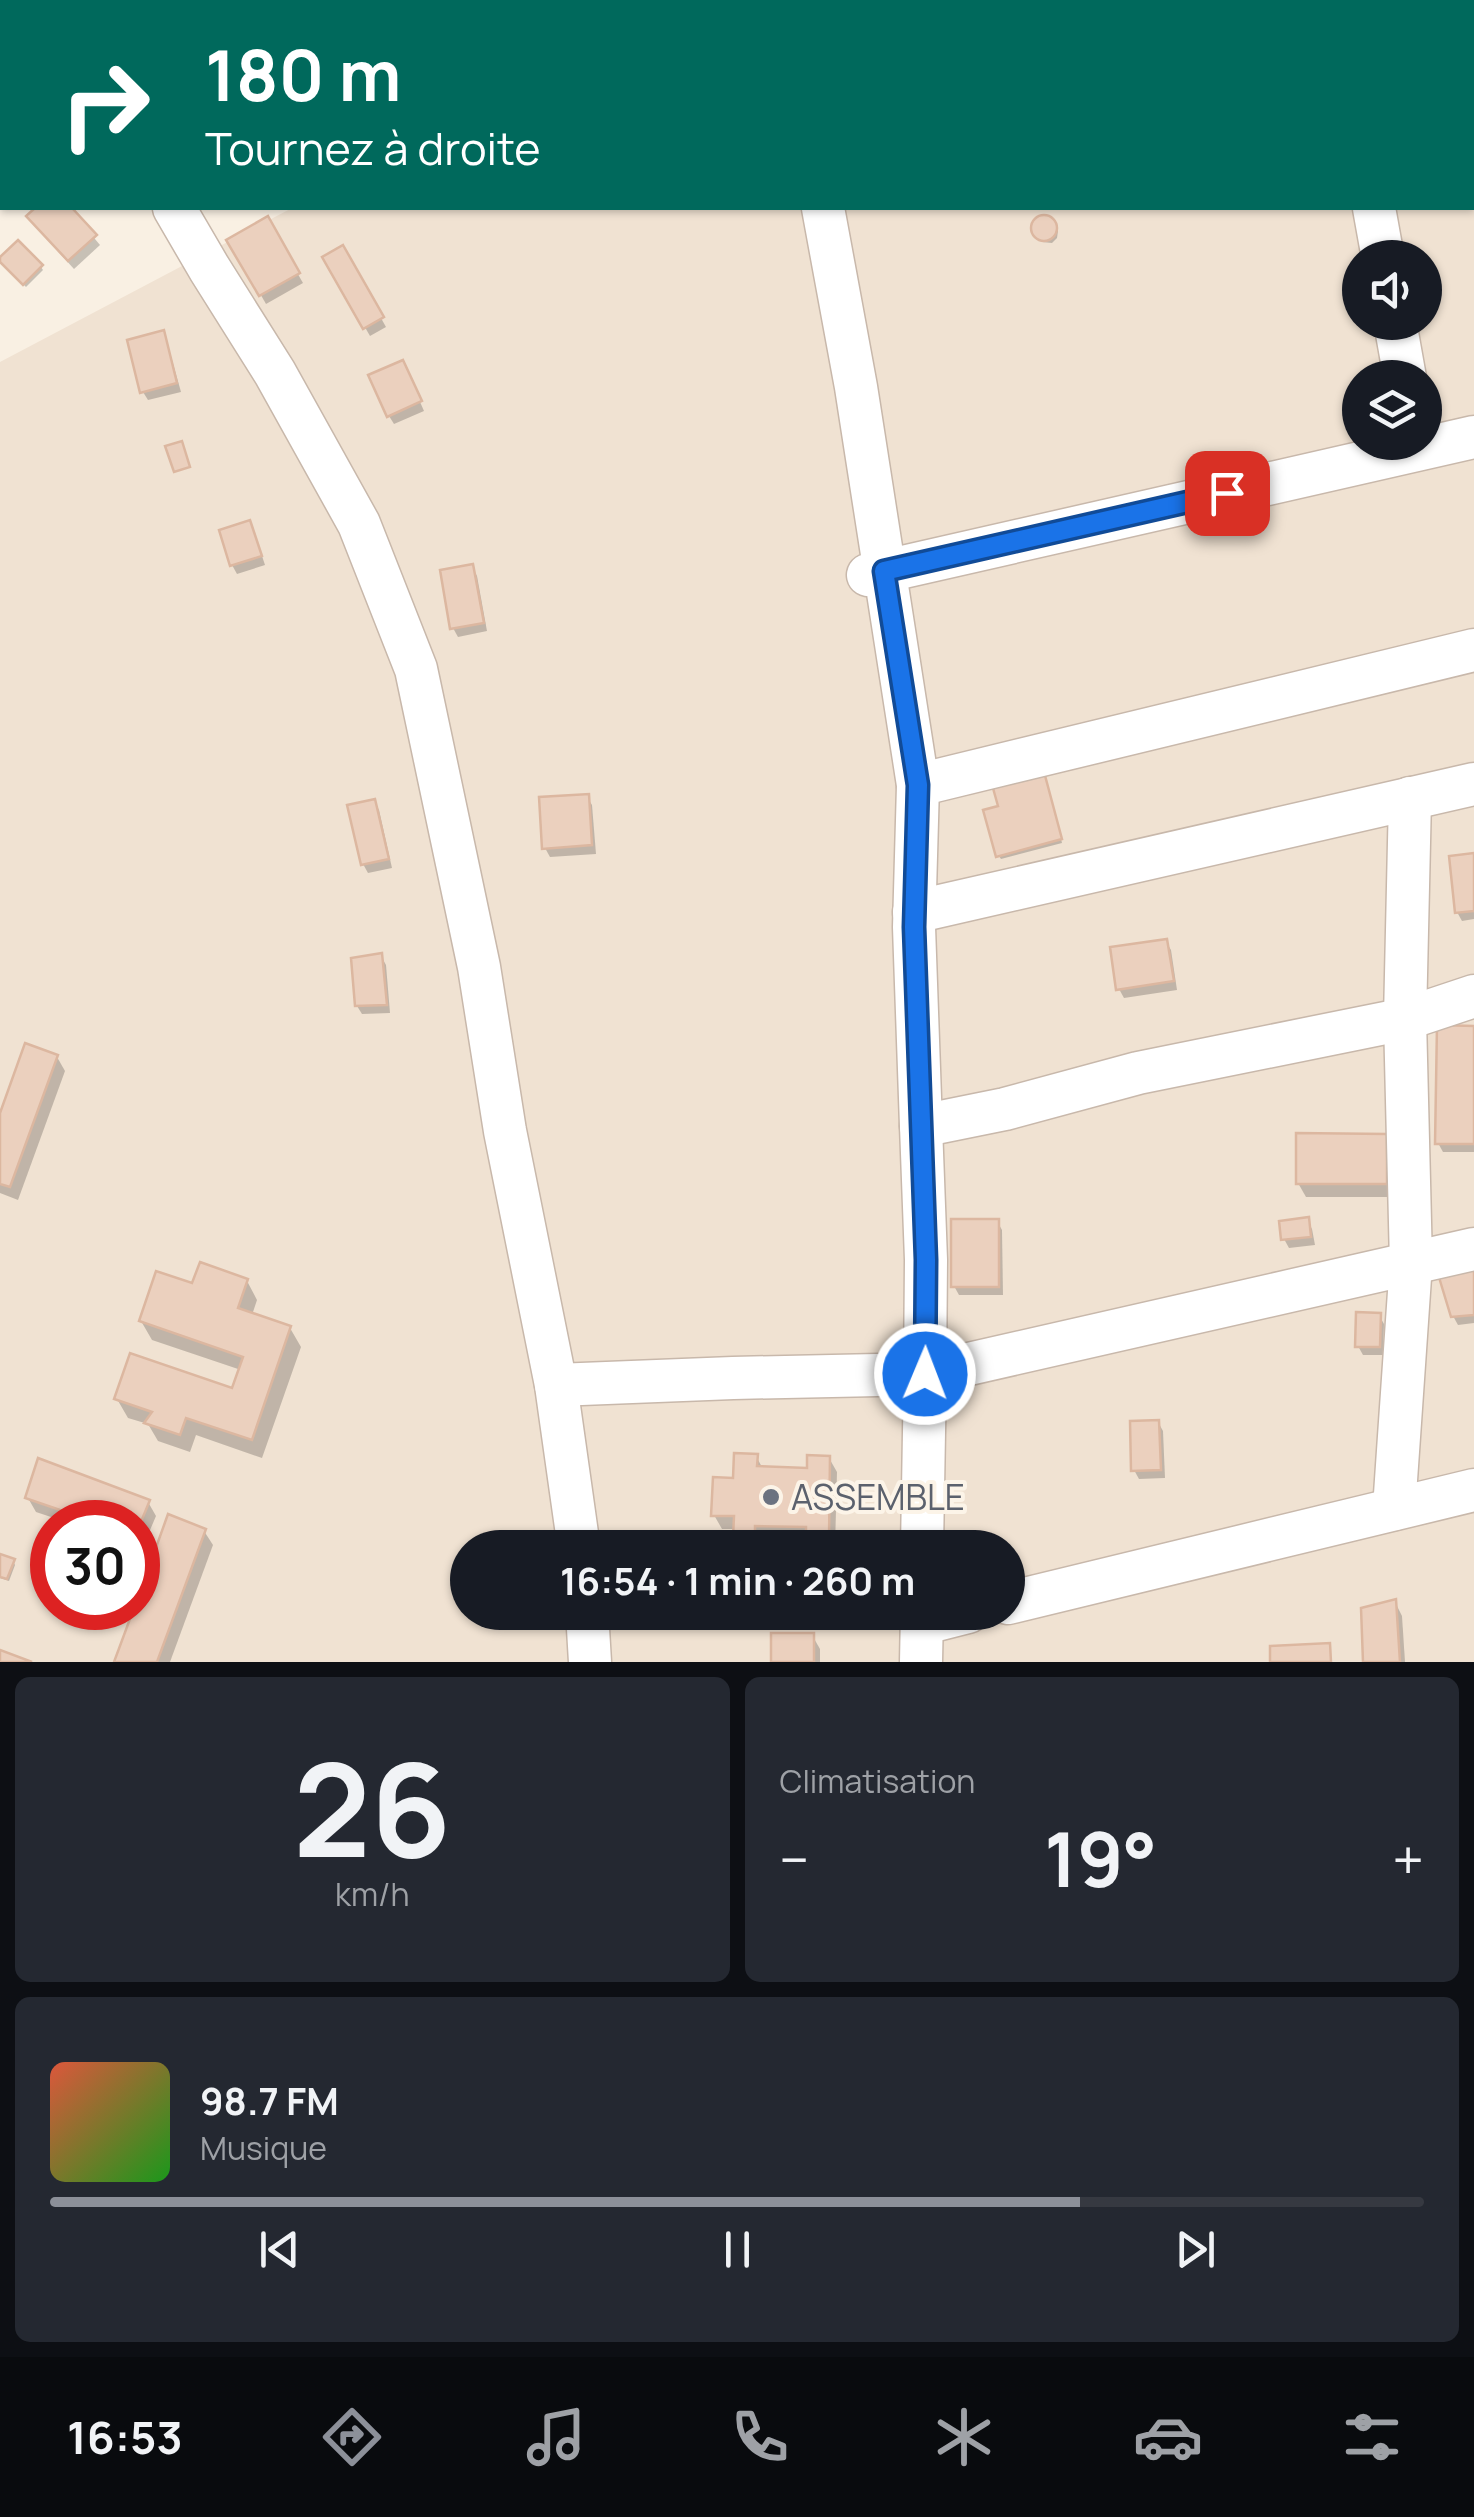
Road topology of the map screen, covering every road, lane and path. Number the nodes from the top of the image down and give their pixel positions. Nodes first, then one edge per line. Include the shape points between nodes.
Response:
1 (175, 210) edge
2 (823, 210) edge
3 (1374, 210) edge
4 (1380, 240) edge
5 (1474, 437) edge
6 (1442, 442) edge
7 (1357, 460) edge
8 (876, 573) junction
9 (1474, 650) edge
10 (1474, 784) edge
11 (918, 785) junction
12 (1410, 798) junction
13 (914, 912) junction
14 (1474, 996) edge
15 (1405, 1019) junction
16 (922, 1126) junction
17 (1474, 1249) edge
18 (1411, 1263) junction
19 (925, 1374) junction
20 (556, 1385) junction
21 (1474, 1490) edge
22 (1394, 1509) junction
23 (577, 1530) edge
24 (922, 1530) edge
25 (1025, 1599) edge
26 (588, 1630) edge
27 (590, 1662) edge

1 - 20 street via 359,524 416,669
2 - 8 street via 856,388
3 - 4 street
5 - 6 street
7 - 8 street
8 - 11 street
9 - 11 street
10 - 12 street
11 - 13 street
12 - 13 street
12 - 15 street
13 - 16 street
14 - 15 street
15 - 16 street via 1138,1073
15 - 18 street
16 - 19 street
17 - 18 street
18 - 19 street
18 - 22 street
19 - 20 street
19 - 24 street
20 - 23 street
21 - 22 street
22 - 25 street
26 - 27 street

